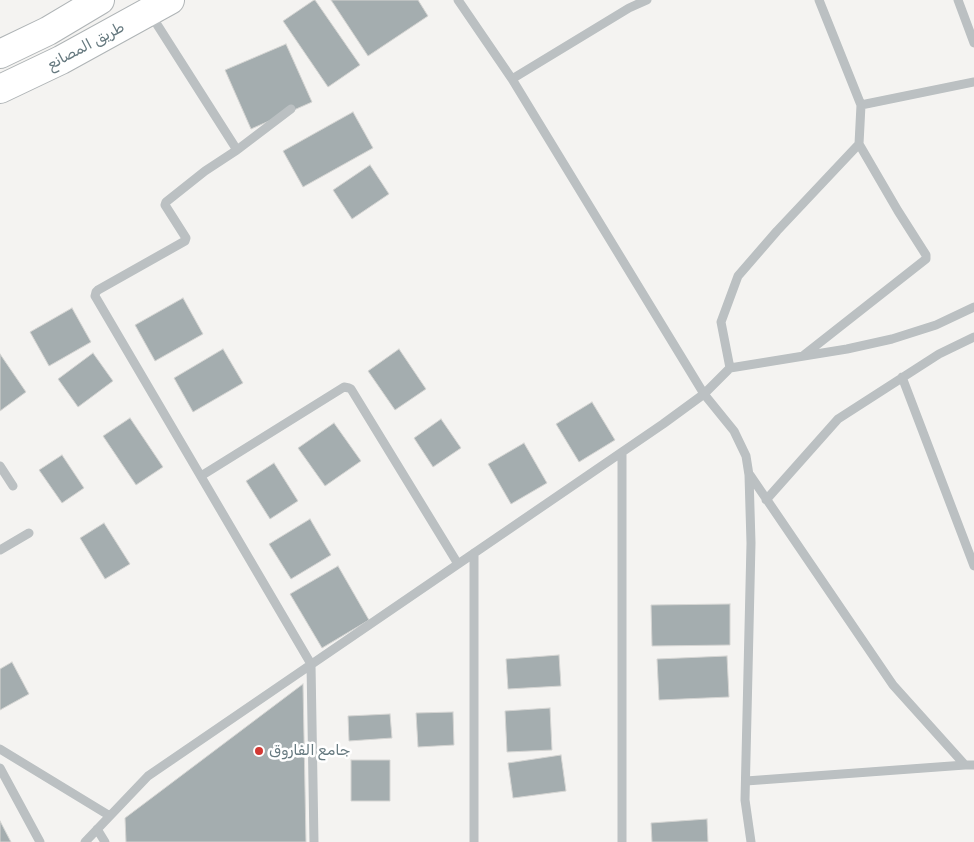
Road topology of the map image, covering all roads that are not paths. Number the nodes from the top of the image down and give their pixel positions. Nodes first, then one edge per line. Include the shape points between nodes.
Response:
1 (100, 0) edge
2 (458, 0) edge
3 (647, 0) edge
4 (819, 0) edge
5 (958, 0) edge
6 (160, 6) edge
7 (974, 43) edge
8 (0, 54) edge
9 (512, 79) junction
10 (974, 82) edge
11 (0, 90) edge
12 (861, 104) junction
13 (291, 109) dead end
14 (859, 144) junction
15 (237, 150) junction
16 (974, 307) edge
17 (974, 337) edge
18 (804, 355) junction
19 (730, 368) junction
20 (902, 377) junction
21 (704, 394) junction
22 (622, 452) junction
23 (0, 466) edge
24 (749, 475) junction
25 (201, 476) junction
26 (13, 486) dead end
27 (766, 500) junction
28 (29, 533) dead end
29 (0, 550) edge
30 (474, 553) junction
31 (458, 564) junction
32 (974, 566) edge
33 (311, 664) junction
34 (0, 749) edge
35 (970, 765) edge
36 (0, 768) edge
37 (746, 781) junction
38 (110, 816) junction
39 (97, 829) junction
40 (40, 842) edge
41 (84, 842) edge
42 (105, 842) edge
43 (314, 842) edge
44 (474, 842) edge
45 (622, 842) edge
46 (752, 842) edge

1 - 8 main road, طريق المصانع via 48,31
2 - 9 street
3 - 9 street
4 - 12 street
5 - 7 street
6 - 11 main road, طريق المصانع
6 - 15 street
9 - 21 street
10 - 12 street
12 - 14 street
13 - 15 street
14 - 18 street via 926,259
14 - 19 street via 738,276 721,322
15 - 25 street via 166,202 185,241 95,294
16 - 18 street via 936,325 892,339
17 - 20 street via 938,354
18 - 19 street
19 - 21 street
20 - 27 street via 838,419
20 - 32 street
21 - 22 street
21 - 24 street via 734,431 746,456
22 - 30 street
22 - 45 street
23 - 26 street
24 - 27 street
24 - 37 street via 751,543
25 - 31 street via 344,387 351,389
25 - 33 street
27 - 35 street via 893,685
28 - 29 street
30 - 31 street
30 - 44 street
31 - 33 street
33 - 38 street via 148,776
33 - 43 street
34 - 38 street
35 - 37 street
36 - 40 street
37 - 46 street via 745,800
38 - 39 street
39 - 41 street
39 - 42 street

